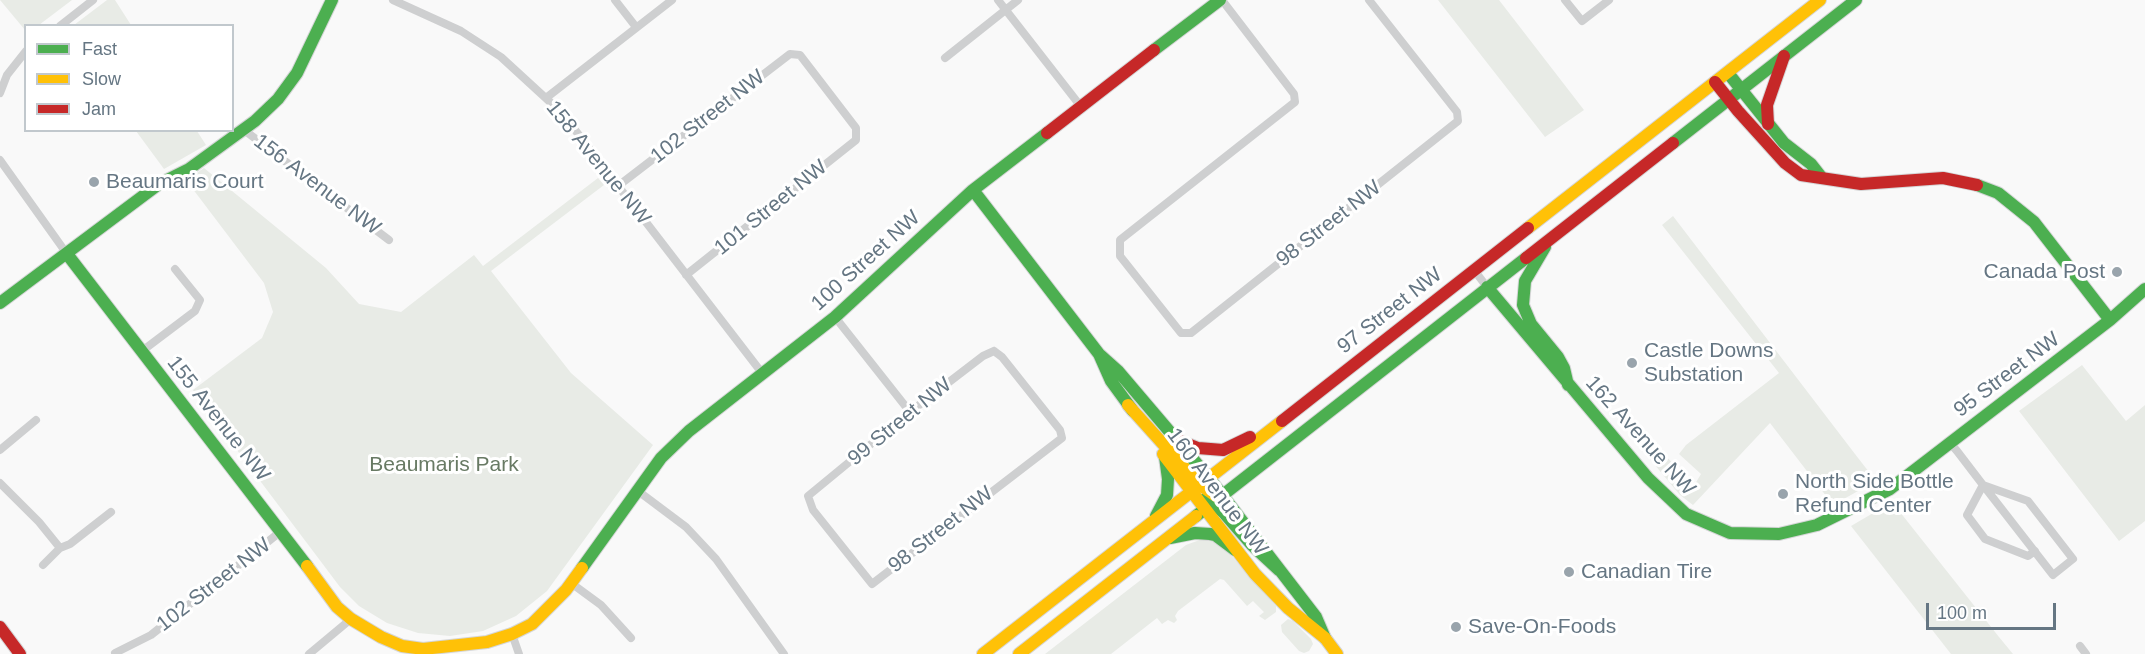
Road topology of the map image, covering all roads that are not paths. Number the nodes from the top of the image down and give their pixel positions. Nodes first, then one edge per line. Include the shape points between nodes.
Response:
1 (93, 0) edge
2 (332, 0) edge
3 (393, 0) edge
4 (615, 0) edge
5 (672, 0) edge
6 (998, 0) edge
7 (1018, 0) edge
8 (1221, 0) edge
9 (1369, 0) edge
10 (1565, 0) edge
11 (1609, 0) edge
12 (1820, 0) edge
13 (1856, 0) edge
14 (1006, 10) junction
15 (63, 24) edge
16 (636, 27) junction
17 (24, 53) edge
18 (800, 55) joint
19 (1784, 56) junction
20 (945, 58) dead end
21 (1728, 72) junction
22 (3, 74) edge
23 (1715, 82) junction
24 (1741, 89) junction
25 (0, 93) edge
26 (546, 98) junction
27 (1728, 99) junction
28 (1082, 108) junction
29 (1768, 124) junction
30 (243, 130) junction
31 (0, 160) edge
32 (1822, 178) junction
33 (618, 186) junction
34 (974, 190) junction
35 (1550, 239) junction
36 (390, 240) dead end
37 (67, 254) junction
38 (176, 269) dead end
39 (1474, 270) junction
40 (686, 275) junction
41 (1487, 287) junction
42 (2145, 289) edge
43 (0, 303) edge
44 (835, 317) junction
45 (2110, 320) junction
46 (142, 351) junction
47 (1099, 354) junction
48 (762, 373) junction
49 (1568, 385) junction
50 (1128, 405) junction
51 (910, 412) junction
52 (1284, 419) junction
53 (36, 420) dead end
54 (1060, 430) joint
55 (1175, 439) junction
56 (1950, 443) junction
57 (0, 450) edge
58 (1165, 457) junction
59 (0, 483) edge
60 (1200, 485) junction
61 (1983, 485) junction
62 (1890, 489) joint
63 (638, 491) junction
64 (1213, 502) junction
65 (111, 512) dead end
66 (1154, 521) junction
67 (280, 532) junction
68 (1168, 538) junction
69 (60, 548) junction
70 (1235, 550) junction
71 (2035, 551) junction
72 (43, 565) dead end
73 (572, 583) junction
74 (872, 584) joint
75 (351, 619) junction
76 (0, 627) edge
77 (512, 634) junction
78 (631, 638) dead end
79 (1325, 638) junction
80 (435, 651) edge
81 (115, 653) edge
82 (21, 654) edge
83 (309, 654) edge
84 (519, 654) edge
85 (784, 654) edge
86 (983, 654) edge
87 (1019, 654) edge
88 (1337, 654) edge

1 - 15 street
2 - 30 street via 288,86
3 - 26 street, 158 Avenue NW via 501,57
4 - 16 street
5 - 16 street
6 - 14 street
7 - 14 street
8 - 9 street, 98 Street NW via 1294,94 1295,102 1120,240 1120,256 1181,333 1191,333 1458,121 1457,112
8 - 28 street, 100 Street NW
10 - 11 street via 1582,21
12 - 21 street, 97 Street NW
13 - 19 street, 97 Street NW
14 - 20 street
14 - 28 street
16 - 26 street
17 - 22 street
18 - 33 street, 102 Street NW via 790,54
18 - 40 street, 101 Street NW via 856,128 856,140
19 - 24 street, 97 Street NW
19 - 29 street via 1767,105
21 - 23 street, 97 Street NW
21 - 24 street
22 - 25 street
23 - 27 street
23 - 39 street, 97 Street NW
24 - 27 street, 97 Street NW
24 - 29 street
26 - 33 street, 158 Avenue NW
27 - 32 street via 1785,163 1801,175
27 - 35 street, 97 Street NW
28 - 34 street, 100 Street NW
29 - 32 street
30 - 36 street, 156 Avenue NW
30 - 37 street via 189,169 159,184
31 - 37 street, 155 Avenue NW
32 - 45 street via 1861,184 1943,178 1998,193 2034,222
33 - 40 street, 158 Avenue NW
34 - 44 street, 100 Street NW
34 - 47 street, 160 Avenue NW
35 - 41 street, 97 Street NW
35 - 49 street via 1525,281 1523,305 1531,324 1558,357
37 - 43 street
37 - 46 street, 155 Avenue NW
38 - 46 street via 200,300 195,311
39 - 41 street, 162 Avenue NW
39 - 52 street, 97 Street NW
40 - 48 street, 158 Avenue NW
41 - 49 street, 162 Avenue NW
41 - 64 street, 97 Street NW
42 - 45 street, 95 Street NW
44 - 48 street, 100 Street NW
44 - 51 street
45 - 56 street, 95 Street NW
46 - 67 street, 155 Avenue NW
47 - 50 street, 160 Avenue NW
47 - 55 street, 160 Avenue NW
48 - 63 street, 100 Street NW via 689,431 662,458
49 - 62 street, 162 Avenue NW via 1648,478 1686,514 1731,533 1779,534 1817,525
50 - 58 street, 160 Avenue NW
50 - 60 street
51 - 54 street, 99 Street NW via 994,351
51 - 74 street, 99 Street NW via 808,496 813,510
52 - 55 street via 1223,450 1198,448
52 - 60 street, 97 Street NW
53 - 57 street
54 - 74 street, 98 Street NW via 1062,438
55 - 60 street, 160 Avenue NW
56 - 61 street
56 - 62 street, 95 Street NW
58 - 60 street, 160 Avenue NW
58 - 66 street via 1167,495
59 - 69 street
60 - 64 street, 160 Avenue NW
60 - 64 street via 1216,496
60 - 66 street, 97 Street NW
61 - 71 street
61 - 71 street via 1966,515 1985,539 2028,556
61 - 71 street via 2028,501 2073,559 2054,575
63 - 73 street, 100 Street NW
63 - 85 street via 686,527 716,560
64 - 68 street, 97 Street NW
64 - 70 street, 160 Avenue NW
64 - 79 street, 160 Avenue NW via 1279,570 1316,617
65 - 69 street
66 - 86 street, 97 Street NW
67 - 75 street, 155 Avenue NW via 337,607
67 - 81 street, 102 Street NW via 151,635
68 - 70 street via 1210,534
68 - 87 street, 97 Street NW
69 - 72 street
70 - 79 street, 160 Avenue NW via 1288,608
73 - 77 street, 100 Street NW via 532,624
73 - 78 street via 601,605
75 - 80 street, 155 Avenue NW via 402,646
75 - 83 street
76 - 82 street
77 - 80 street, 100 Street NW
77 - 84 street
79 - 88 street, 160 Avenue NW

